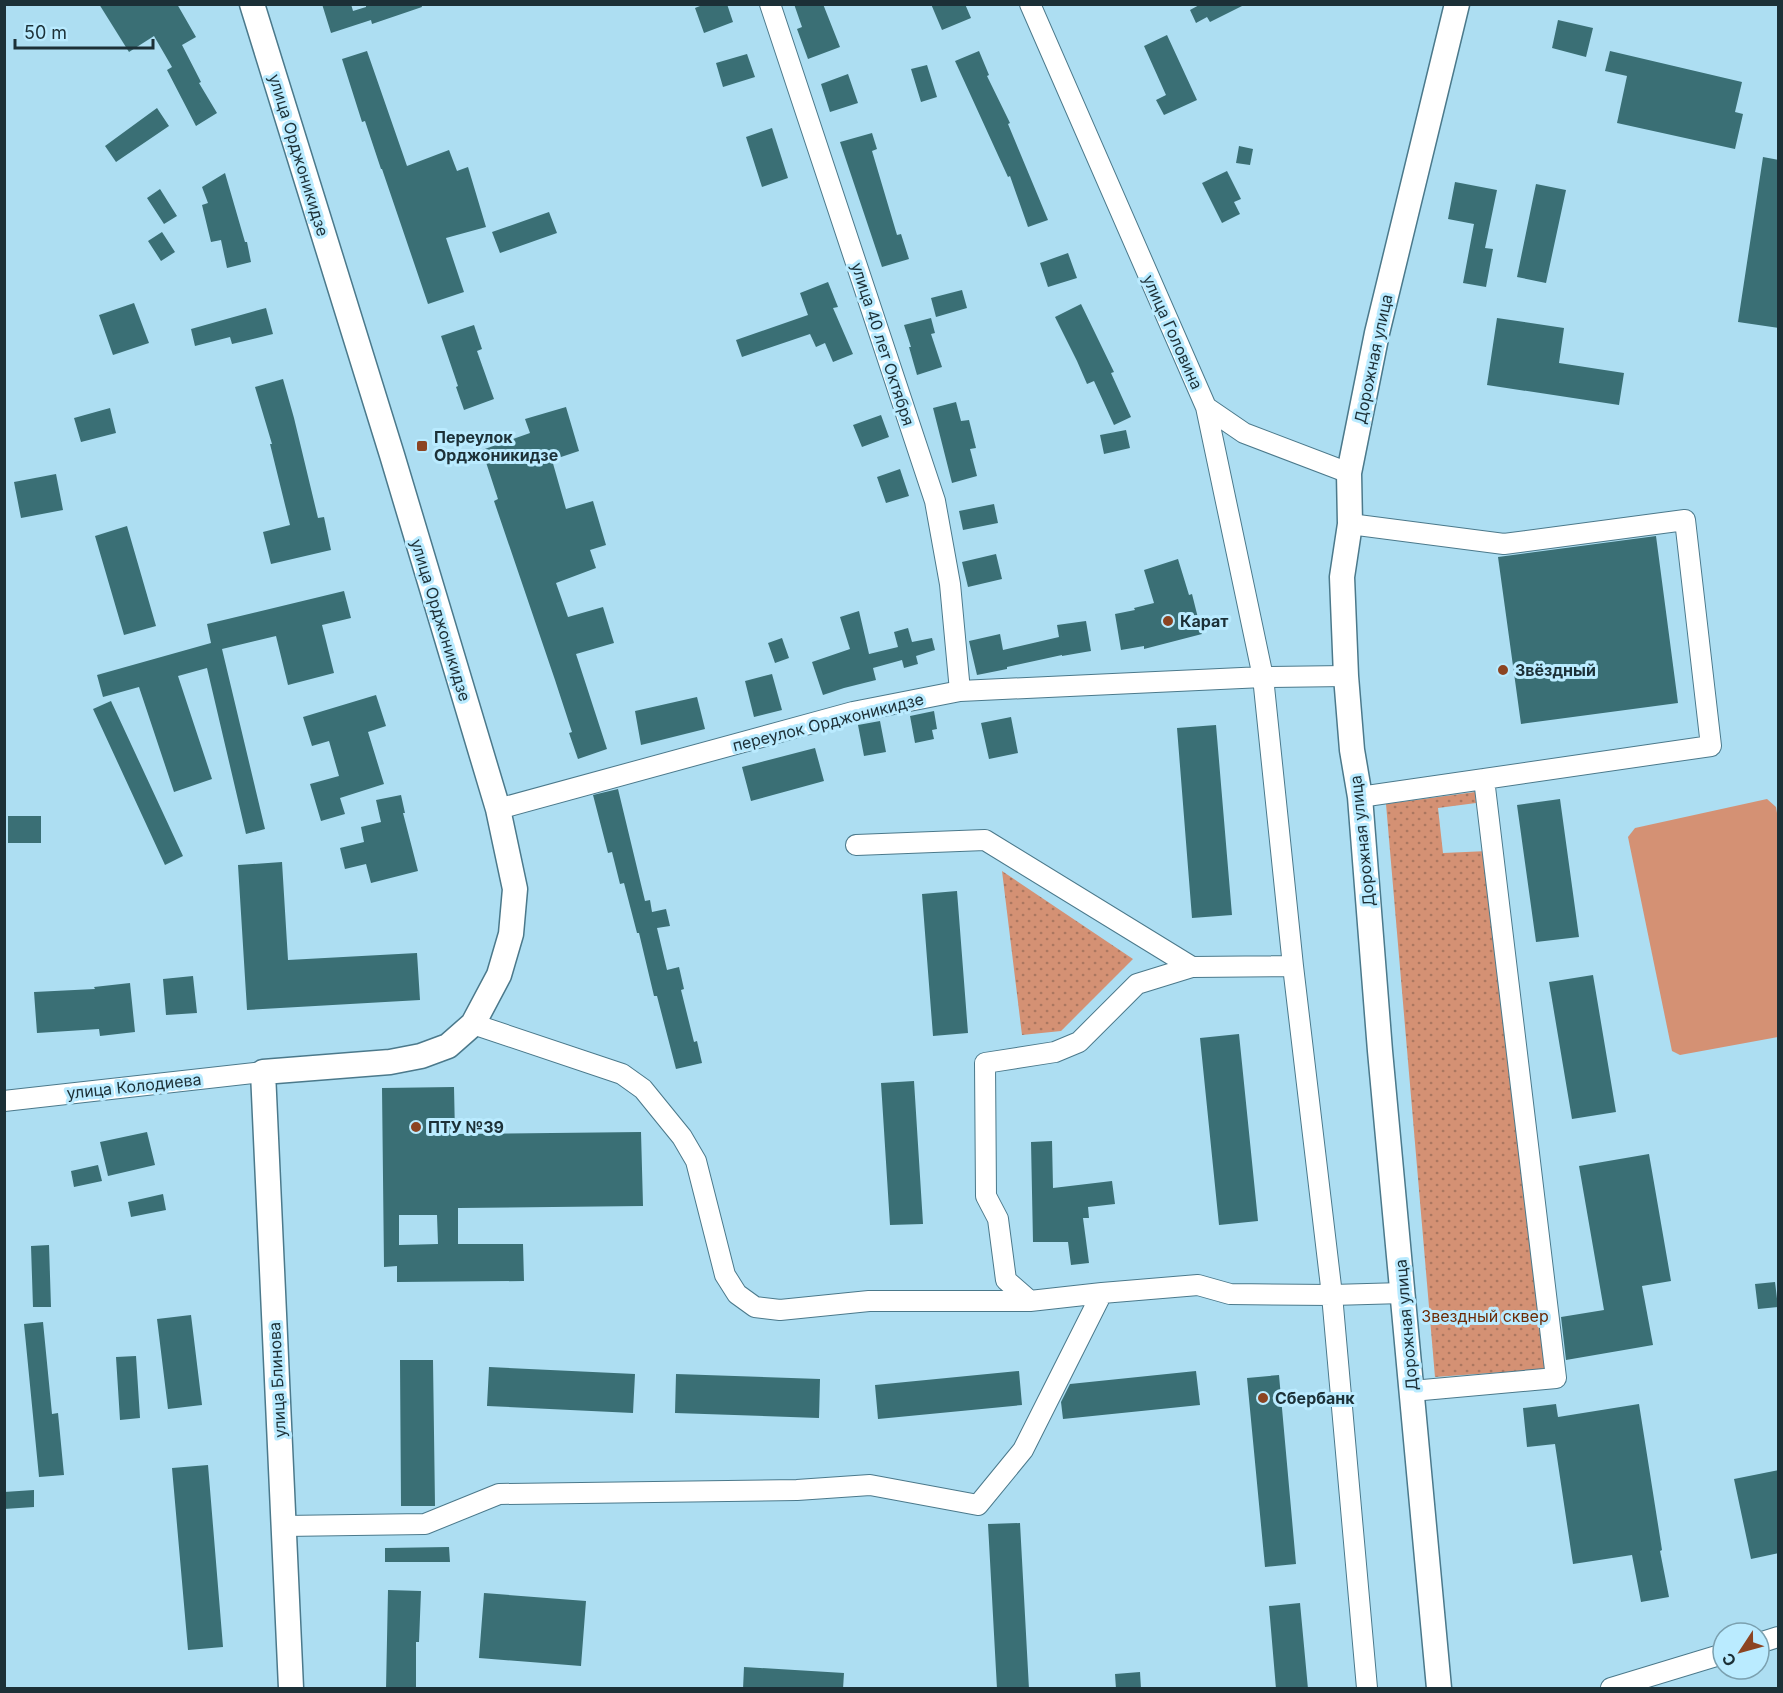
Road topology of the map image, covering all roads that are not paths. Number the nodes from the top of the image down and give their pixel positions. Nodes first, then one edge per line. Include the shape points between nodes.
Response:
1 (252, 4) edge
2 (770, 4) edge
3 (1030, 4) edge
4 (1457, 4) edge
5 (1206, 407) junction
6 (1349, 473) junction
7 (1350, 524) junction
8 (1346, 676) junction
9 (1263, 677) junction
10 (960, 691) junction
11 (1484, 779) junction
12 (1360, 797) junction
13 (498, 809) junction
14 (856, 845) dead end
15 (1293, 966) junction
16 (1192, 967) junction
17 (473, 1024) junction
18 (263, 1072) junction
19 (4, 1101) edge
20 (1102, 1293) junction
21 (1403, 1293) junction
22 (1332, 1295) junction
23 (1030, 1301) junction
24 (1412, 1391) junction
25 (284, 1526) junction
26 (1711, 1658) edge
27 (291, 1689) edge
28 (1367, 1689) edge
29 (1439, 1689) edge
30 (1611, 1689) edge

1 - 13 main road, улица Орджоникидзе
2 - 10 street, улица 40 лет Октября via 935,501 950,584
3 - 5 street, улица Головина
4 - 6 main road, Дорожная улица via 1377,333
5 - 6 street via 1244,433
5 - 9 street, улица Головина
6 - 7 main road, Дорожная улица
7 - 8 main road, Дорожная улица via 1342,577
7 - 11 street via 1504,544 1685,520 1712,746
8 - 9 street, переулок Орджоникидзе
8 - 12 main road, Дорожная улица
9 - 10 street, переулок Орджоникидзе
9 - 15 street, улица Головина
10 - 13 street, переулок Орджоникидзе via 853,712
11 - 12 street
11 - 24 street via 1556,1378
12 - 21 main road, Дорожная улица
13 - 17 main road, улица Орджоникидзе via 515,889 511,934 499,975
14 - 16 street via 985,840
15 - 16 street
15 - 22 street, улица Головина
16 - 23 street via 1137,984 1079,1042 1055,1052 985,1063 986,1196 998,1219 1006,1280
17 - 18 main road, улица Орджоникидзе via 448,1046 421,1056
17 - 23 street via 622,1074 643,1089 696,1161 725,1275 737,1294 755,1307 780,1310 869,1301
18 - 19 street, улица Колодиева
18 - 25 main road, улица Блинова
20 - 22 street via 1198,1285 1230,1294
20 - 23 street
20 - 25 street via 1023,1450 978,1505 870,1485 797,1490 499,1494 425,1524
21 - 22 street
21 - 24 main road, Дорожная улица
22 - 28 street, улица Головина
24 - 29 main road, Дорожная улица
25 - 27 main road, улица Блинова
26 - 30 street

